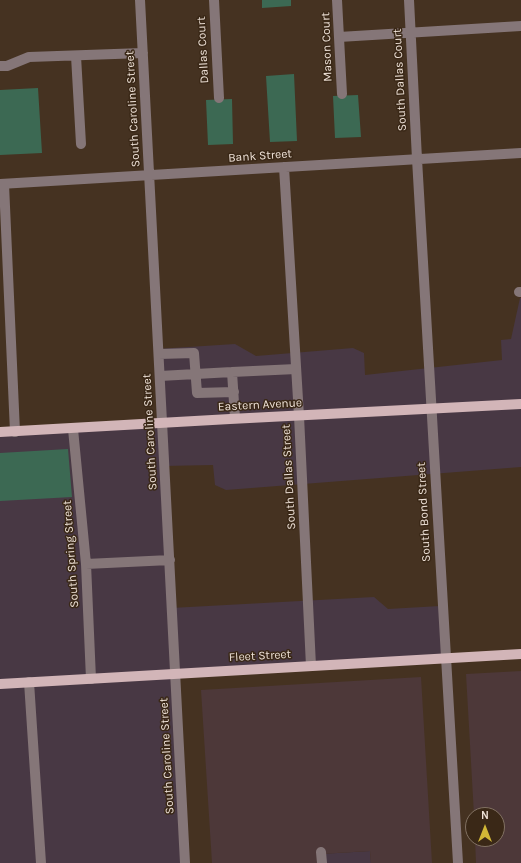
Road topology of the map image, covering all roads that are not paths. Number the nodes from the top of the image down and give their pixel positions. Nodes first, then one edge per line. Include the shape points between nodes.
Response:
1 (140, 0) edge
2 (214, 0) edge
3 (338, 0) edge
4 (409, 0) edge
5 (521, 26) edge
6 (410, 33) junction
7 (339, 37) junction
8 (143, 53) junction
9 (76, 56) junction
10 (0, 66) edge
11 (342, 94) dead end
12 (218, 98) dead end
13 (81, 144) dead end
14 (521, 153) edge
15 (417, 159) junction
16 (284, 167) junction
17 (149, 175) junction
18 (2, 184) edge
19 (159, 354) junction
20 (296, 369) junction
21 (232, 372) junction
22 (196, 374) junction
23 (160, 376) junction
24 (234, 392) junction
25 (521, 404) edge
26 (432, 409) junction
27 (299, 416) junction
28 (235, 418) junction
29 (163, 423) junction
30 (74, 429) junction
31 (0, 432) edge
32 (15, 432) junction
33 (170, 560) junction
34 (86, 564) junction
35 (521, 654) edge
36 (446, 658) junction
37 (311, 666) junction
38 (176, 674) junction
39 (91, 679) junction
40 (29, 682) junction
41 (0, 684) edge
42 (321, 852) dead end
43 (41, 863) edge
44 (185, 863) edge
45 (322, 863) edge
46 (458, 863) edge

1 - 8 street, South Caroline Street
2 - 12 street, Dallas Court
3 - 7 street, Mason Court
4 - 6 street, South Dallas Court
5 - 6 street
6 - 7 street
6 - 15 street, South Dallas Court
7 - 11 street, Mason Court
8 - 9 street
8 - 17 street, South Caroline Street
9 - 10 street via 29,57 7,66
9 - 13 street
14 - 15 street, Bank Street
15 - 16 street, Bank Street
15 - 26 street, South Bond Street
16 - 17 street, Bank Street
16 - 20 street, South Dallas Street
17 - 18 street, Bank Street
17 - 19 street, South Caroline Street
18 - 32 street
19 - 22 street via 194,353
19 - 23 street, South Caroline Street
20 - 21 street
20 - 27 street, South Dallas Street
21 - 22 street
21 - 24 street
22 - 23 street
22 - 24 street via 197,393
23 - 29 street, South Caroline Street
24 - 28 street
25 - 26 main road, Eastern Avenue
26 - 27 main road, Eastern Avenue
26 - 36 street, South Bond Street
27 - 28 main road, Eastern Avenue
27 - 37 street, South Dallas Street
28 - 29 main road, Eastern Avenue
29 - 30 main road, Eastern Avenue
29 - 33 street, South Caroline Street
30 - 32 main road, Eastern Avenue
30 - 34 street, South Spring Street
31 - 32 main road, Eastern Avenue
33 - 34 street
33 - 38 street, South Caroline Street
34 - 39 street, South Spring Street
35 - 36 main road, Fleet Street
36 - 37 main road, Fleet Street
36 - 46 street, South Bond Street
37 - 38 main road, Fleet Street
38 - 39 main road, Fleet Street
38 - 44 street, South Caroline Street
39 - 40 main road, Fleet Street
40 - 41 main road, Fleet Street
40 - 43 street
42 - 45 street

